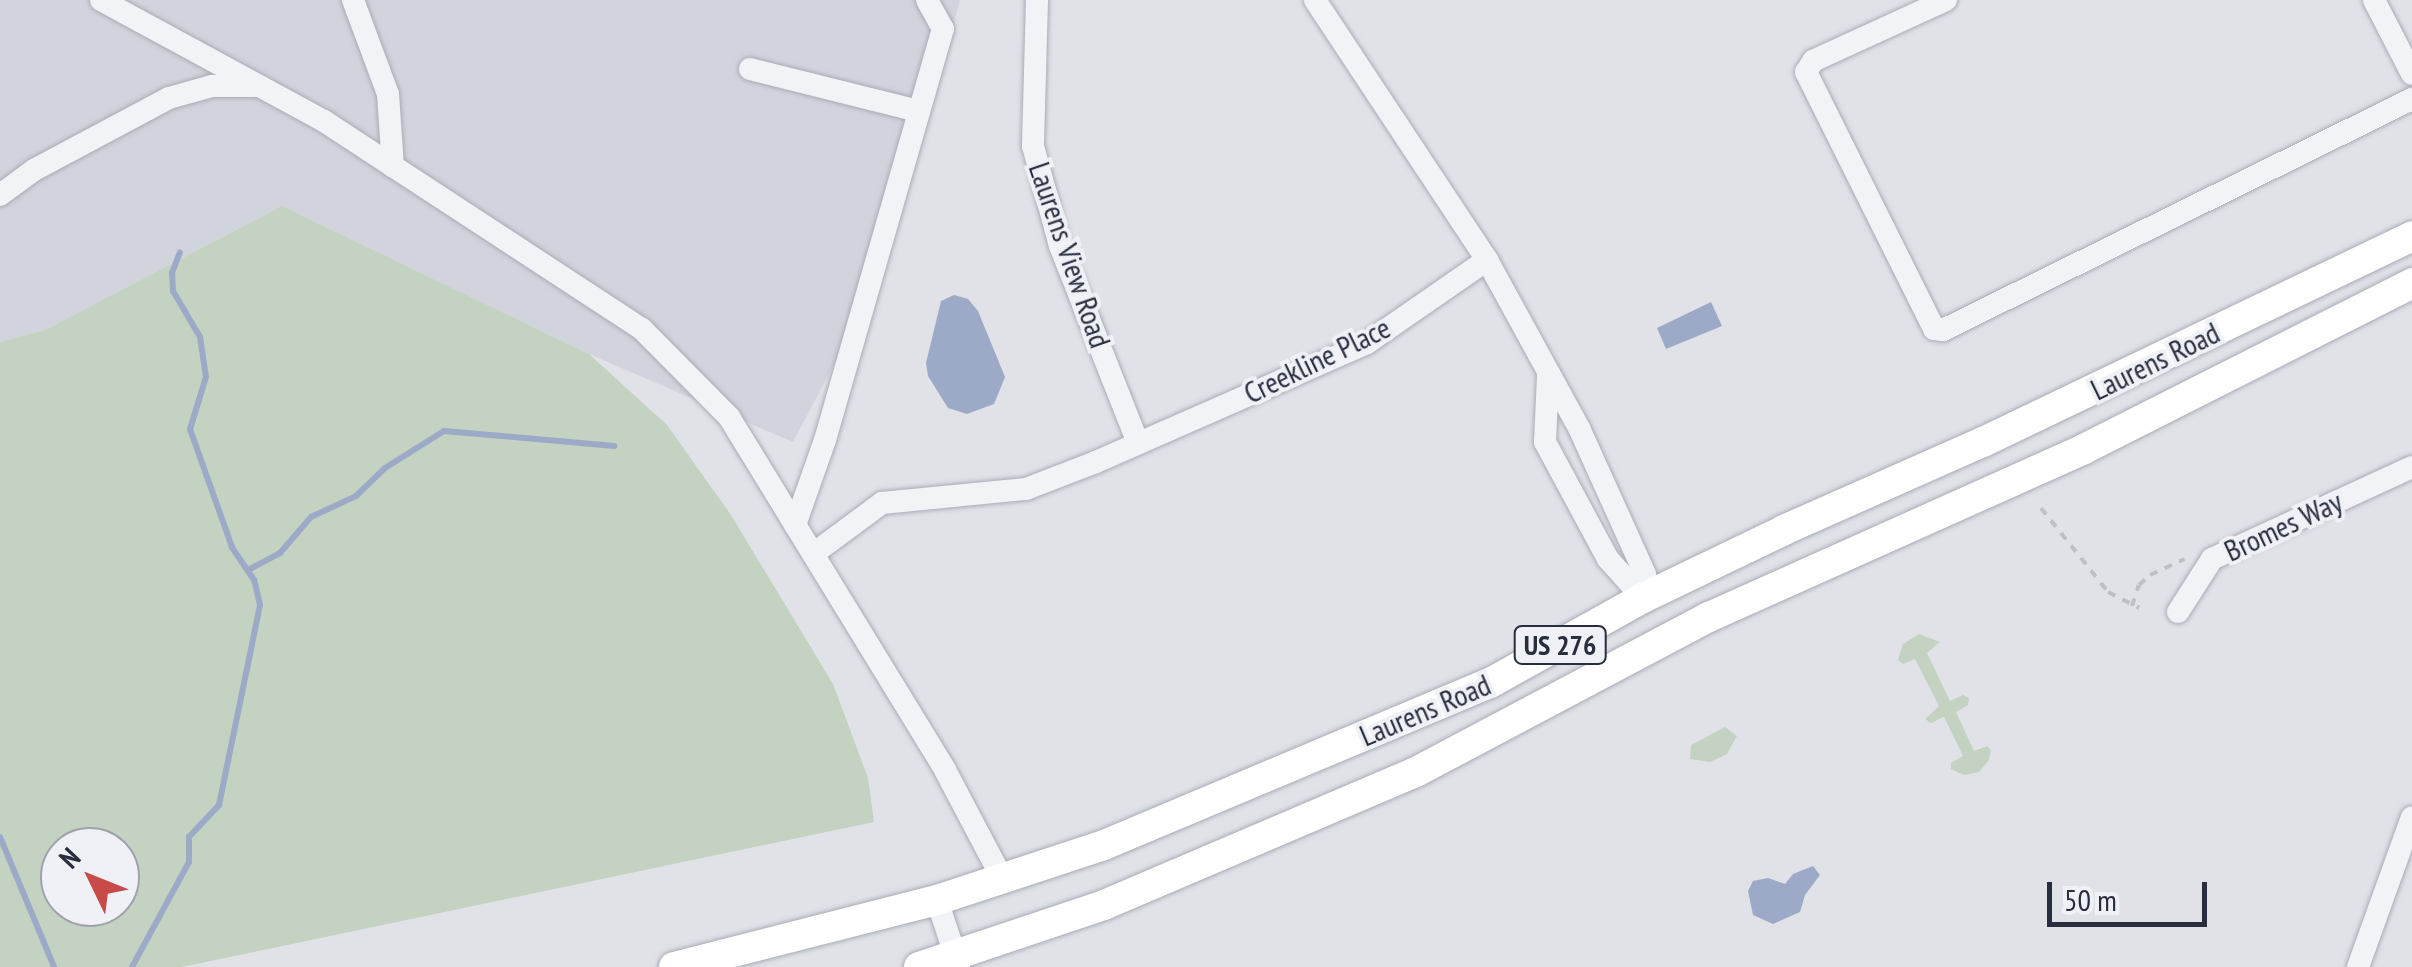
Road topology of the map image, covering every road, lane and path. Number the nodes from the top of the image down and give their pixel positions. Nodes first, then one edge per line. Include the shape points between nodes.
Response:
1 (101, 0) edge
2 (352, 0) edge
3 (927, 0) edge
4 (1037, 0) edge
5 (1315, 0) edge
6 (1946, 0) edge
7 (2374, 0) edge
8 (750, 69) dead end
9 (2412, 74) edge
10 (258, 86) junction
11 (2412, 99) edge
12 (919, 112) junction
13 (393, 167) junction
14 (0, 195) edge
15 (2412, 236) edge
16 (1486, 260) junction
17 (2412, 284) edge
18 (2158, 360) junction
19 (1548, 376) junction
20 (2182, 400) junction
21 (1138, 443) junction
22 (2412, 468) edge
23 (2042, 508) dead end
24 (794, 524) junction
25 (813, 554) junction
26 (1643, 598) junction
27 (2140, 608) dead end
28 (2178, 612) dead end
29 (1662, 641) junction
30 (2412, 818) edge
31 (1002, 878) junction
32 (937, 900) junction
33 (956, 961) edge
34 (674, 967) edge
35 (919, 967) edge
36 (2358, 967) edge

1 - 10 street
2 - 13 street via 388,94
3 - 12 street via 943,29
4 - 21 street, Laurens View Road via 1033,146 1060,246
5 - 16 street
6 - 11 street via 1813,61 1806,72 1934,329
7 - 9 street
8 - 12 street
10 - 13 street
10 - 14 street via 212,86 169,98
12 - 24 street via 825,440
13 - 24 street via 642,329 729,417
15 - 18 main road, Laurens Road / US 276
16 - 19 street
16 - 21 street, Creekline Place via 1366,342
17 - 20 main road, Laurens Road / US 276
18 - 20 main road
18 - 26 main road, Laurens Road / US 276
19 - 26 street via 1620,515 1645,574
19 - 26 street via 1546,442 1608,559
20 - 29 main road, Laurens Road / US 276
21 - 25 street, Creekline Place via 1026,490 882,503
22 - 28 street, Bromes Way via 2212,559
23 - 27 path via 2108,592
24 - 25 street
25 - 31 street via 945,770
26 - 29 main road
26 - 31 main road, Laurens Road / US 276 via 1490,683 1104,845
29 - 33 main road, Laurens Road / US 276 via 1416,772
30 - 36 street
31 - 32 main road, Laurens Road / US 276
32 - 33 street
32 - 34 main road, Laurens Road / US 276
33 - 35 main road, Laurens Road / US 276

